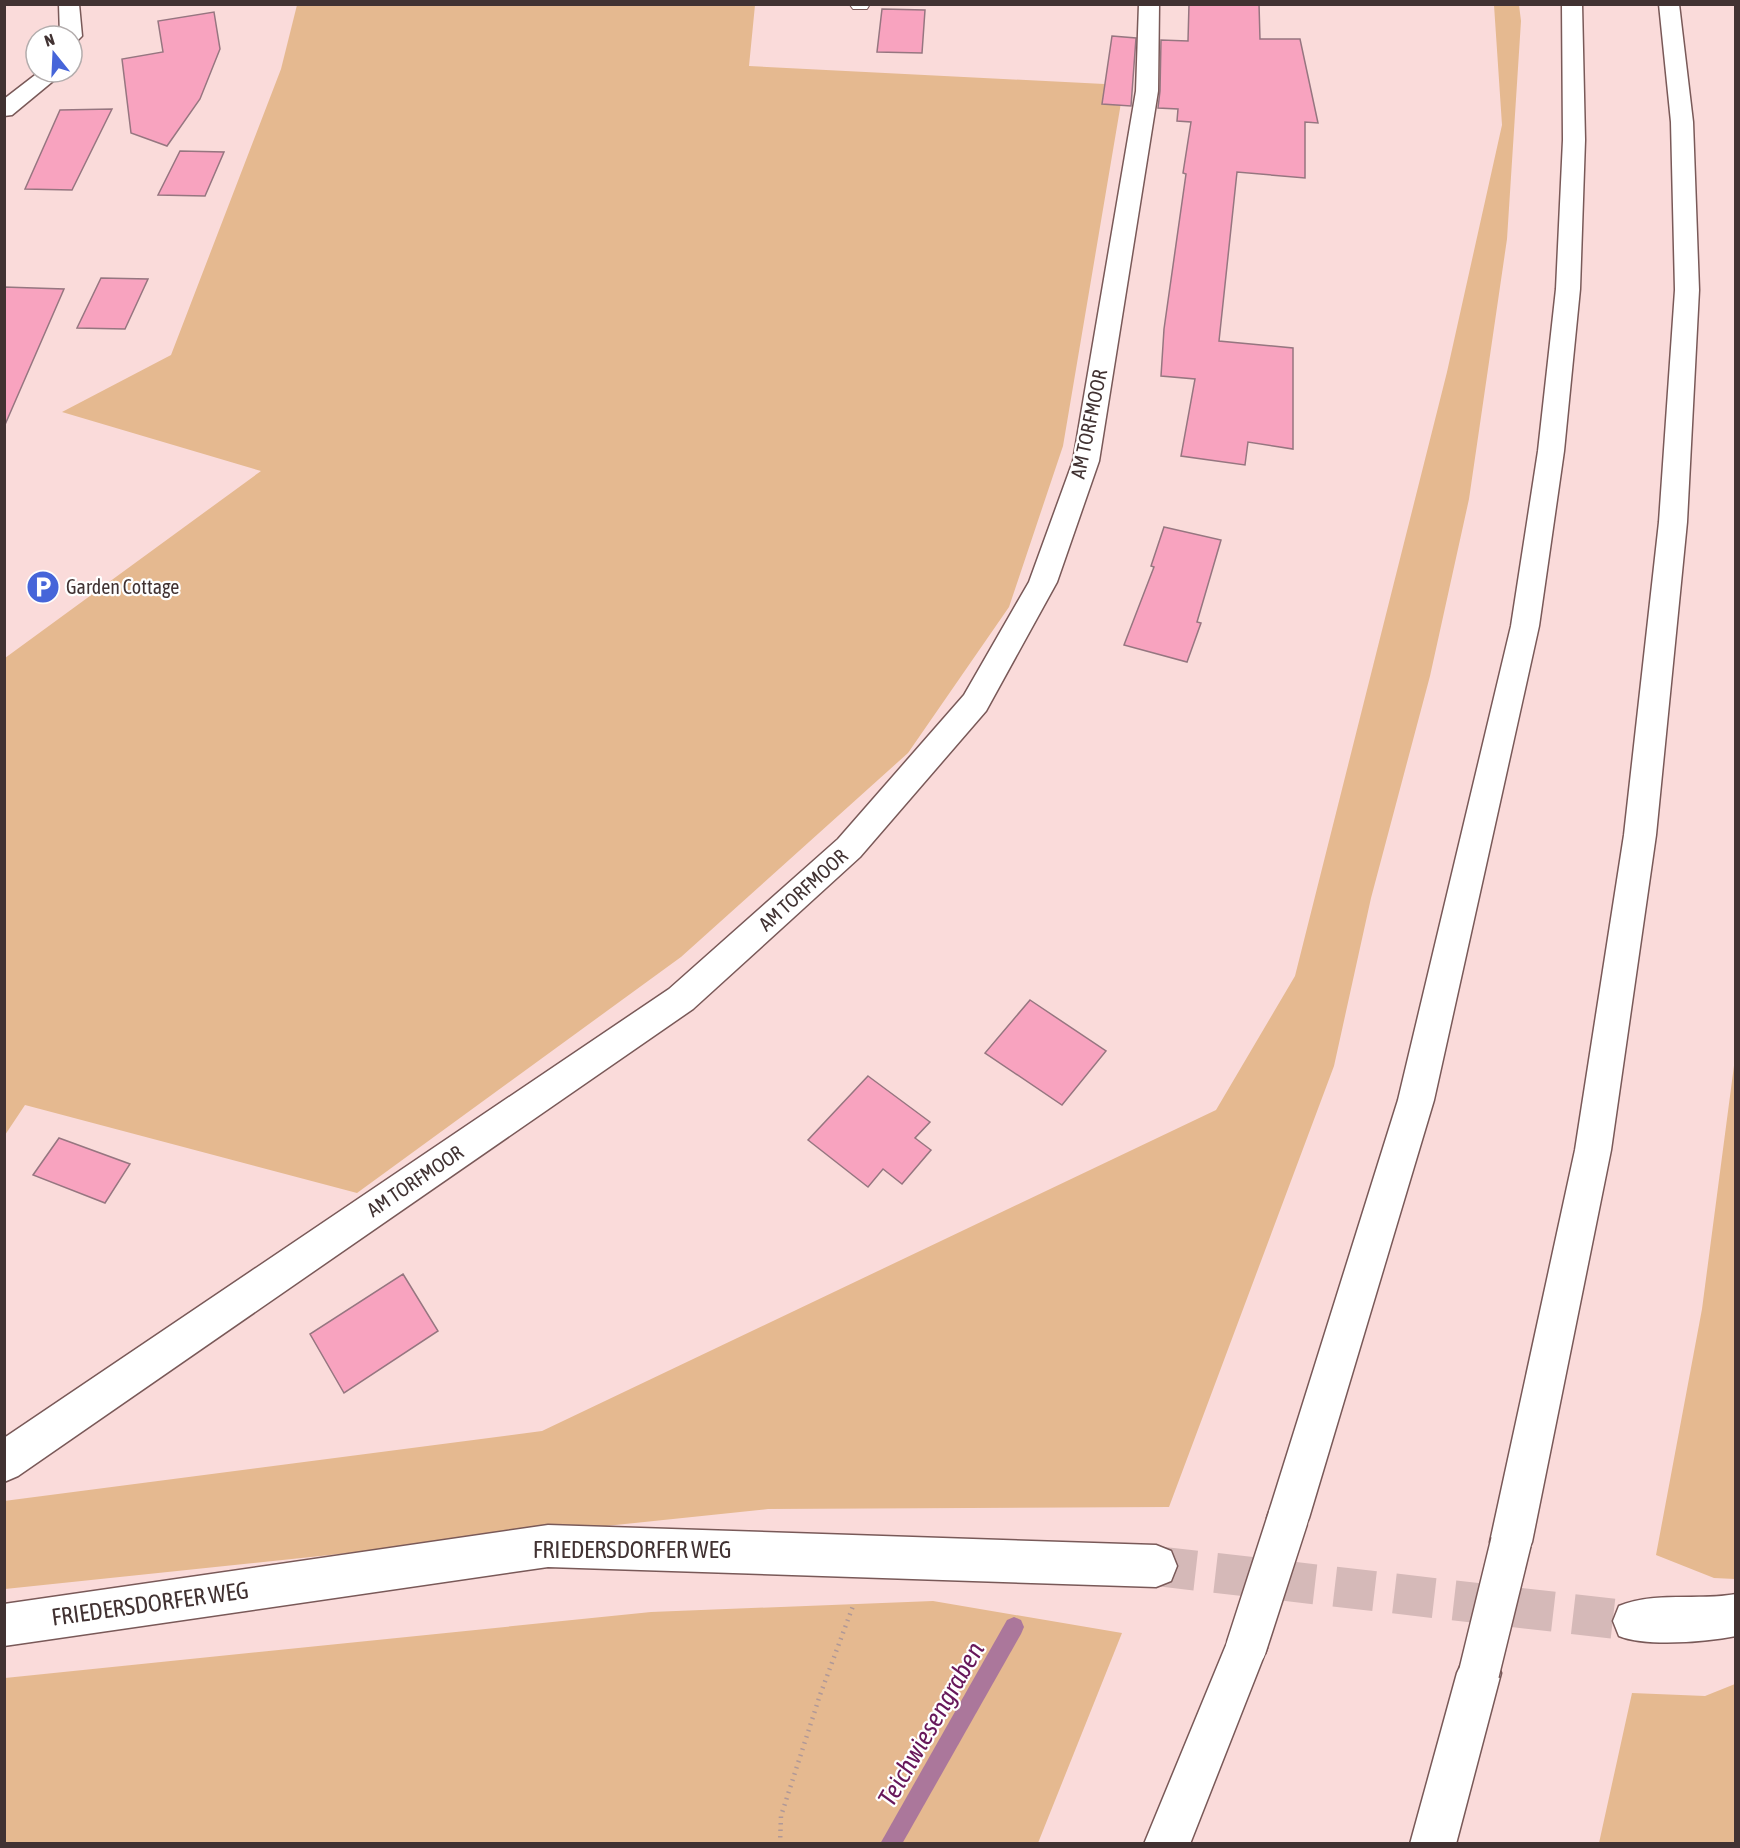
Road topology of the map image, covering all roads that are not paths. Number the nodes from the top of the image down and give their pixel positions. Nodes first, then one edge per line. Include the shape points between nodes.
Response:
1 (69, 4) edge
2 (1149, 4) edge
3 (1572, 4) edge
4 (1669, 4) edge
5 (70, 24) edge
6 (38, 84) edge
7 (4, 110) edge
8 (4, 1462) edge
9 (1156, 1566) tunnel mouth
10 (1736, 1615) edge
11 (1634, 1621) tunnel mouth
12 (4, 1625) edge
13 (1167, 1844) edge
14 (1433, 1844) edge

1 - 5 main road
2 - 8 main road, AM TORFMOOR via 1147,92 1086,461 1043,582 975,703 849,848 681,999
3 - 13 main road, bridge via 1574,140 1568,289 1551,451 1526,626 1416,1100 1246,1648
4 - 14 main road, bridge via 1682,122 1687,290 1673,522 1640,835 1593,1150 1511,1542
6 - 7 main road
9 - 12 main road, FRIEDERSDORFER WEG via 548,1546
10 - 11 main road

